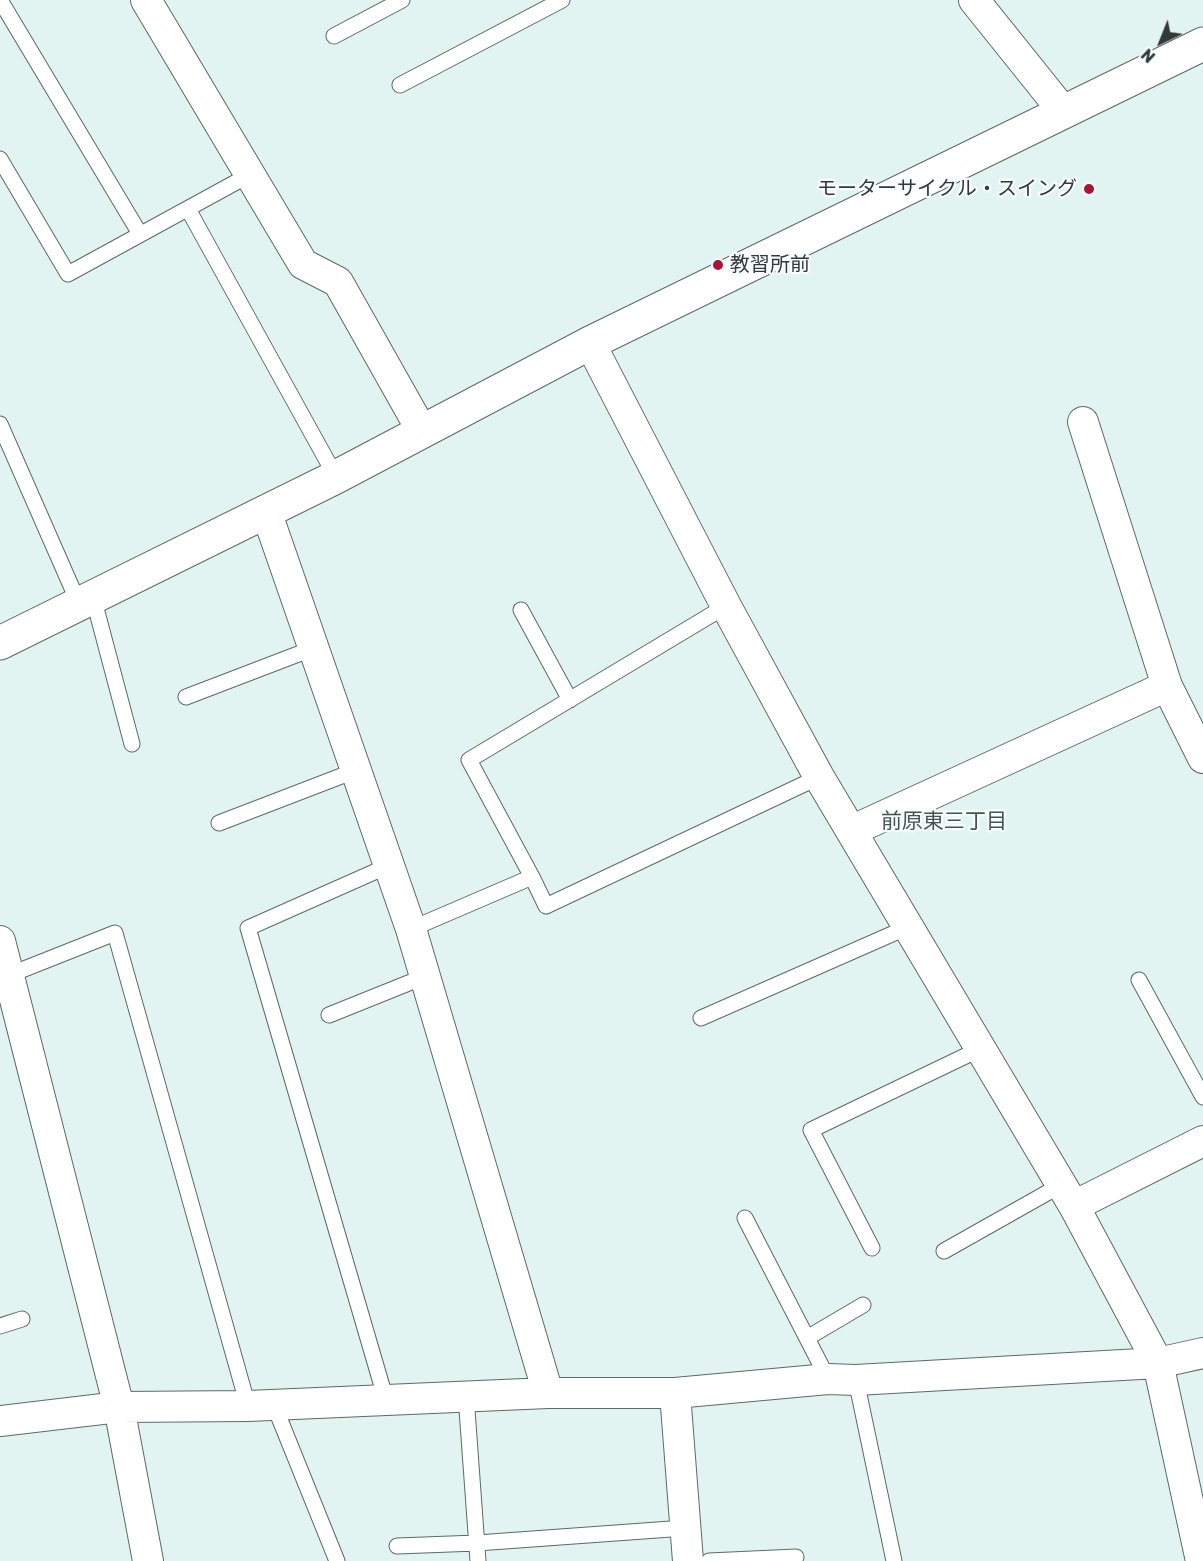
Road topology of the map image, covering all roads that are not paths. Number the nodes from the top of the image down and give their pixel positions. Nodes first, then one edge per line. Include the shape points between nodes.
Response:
1 (0, 0) edge
2 (146, 0) edge
3 (402, 0) edge
4 (562, 0) edge
5 (974, 0) edge
6 (334, 36) dead end
7 (1203, 44) edge
8 (400, 85) dead end
9 (1062, 111) junction
10 (0, 159) edge
11 (251, 174) junction
12 (188, 209) junction
13 (140, 234) junction
14 (590, 343) junction
15 (1083, 422) dead end
16 (0, 424) edge
17 (422, 431) junction
18 (336, 477) junction
19 (266, 511) junction
20 (86, 601) junction
21 (726, 606) junction
22 (521, 610) dead end
23 (0, 643) edge
24 (314, 648) junction
25 (1167, 686) junction
26 (186, 697) dead end
27 (570, 700) junction
28 (132, 744) dead end
29 (1203, 758) edge
30 (357, 770) junction
31 (819, 777) junction
32 (219, 823) dead end
33 (851, 831) junction
34 (390, 865) junction
35 (532, 876) junction
36 (908, 927) junction
37 (411, 929) junction
38 (0, 940) edge
39 (9, 975) junction
40 (426, 976) junction
41 (1139, 980) dead end
42 (329, 1015) dead end
43 (701, 1018) dead end
44 (980, 1049) junction
45 (1203, 1097) edge
46 (1203, 1141) edge
47 (1068, 1196) junction
48 (744, 1218) dead end
49 (872, 1248) dead end
50 (944, 1251) dead end
51 (863, 1305) dead end
52 (22, 1319) dead end
53 (0, 1326) edge
54 (807, 1338) junction
55 (1203, 1353) edge
56 (1158, 1363) junction
57 (842, 1379) junction
58 (548, 1393) junction
59 (675, 1393) junction
60 (466, 1396) junction
61 (386, 1400) junction
62 (261, 1406) junction
63 (119, 1407) junction
64 (0, 1421) edge
65 (685, 1528) junction
66 (477, 1543) junction
67 (397, 1545) dead end
68 (1200, 1545) edge
69 (796, 1557) dead end
70 (148, 1561) edge
71 (337, 1561) edge
72 (478, 1561) edge
73 (688, 1561) edge
74 (709, 1561) edge
75 (894, 1561) edge

1 - 13 lane
2 - 11 street
3 - 6 lane
4 - 8 lane
5 - 9 street
7 - 9 street
9 - 14 street
10 - 13 lane via 68,274
11 - 12 lane
11 - 17 street via 303,264 338,282
12 - 13 lane
12 - 18 lane
14 - 17 street
14 - 21 street
15 - 25 street
16 - 20 lane
17 - 18 street
18 - 19 street
19 - 20 street
19 - 24 street
20 - 23 street
20 - 28 lane
21 - 27 lane
21 - 31 street
22 - 27 lane
24 - 26 lane
24 - 30 street
25 - 29 street
25 - 33 street
27 - 35 lane via 469,760
30 - 32 lane
30 - 34 street
31 - 33 street
31 - 35 lane via 546,906
33 - 36 street
34 - 37 street
34 - 61 lane via 248,928
35 - 37 lane
36 - 43 lane
36 - 44 street
37 - 40 street
38 - 39 street
39 - 62 lane via 115,933
39 - 63 street
40 - 42 lane
40 - 58 street
41 - 45 lane
44 - 47 street
44 - 49 lane via 811,1130
46 - 47 street
47 - 50 lane
47 - 56 street
48 - 54 lane
51 - 54 lane
52 - 53 lane
54 - 57 lane
55 - 56 street
56 - 57 street
56 - 68 street
57 - 59 street
57 - 75 lane
58 - 59 street
58 - 60 street
59 - 65 street
60 - 61 street
60 - 66 lane
61 - 62 street
62 - 63 street
62 - 71 lane
63 - 64 street
63 - 70 street
65 - 66 lane
65 - 73 street
66 - 67 lane
66 - 72 lane
69 - 74 lane

